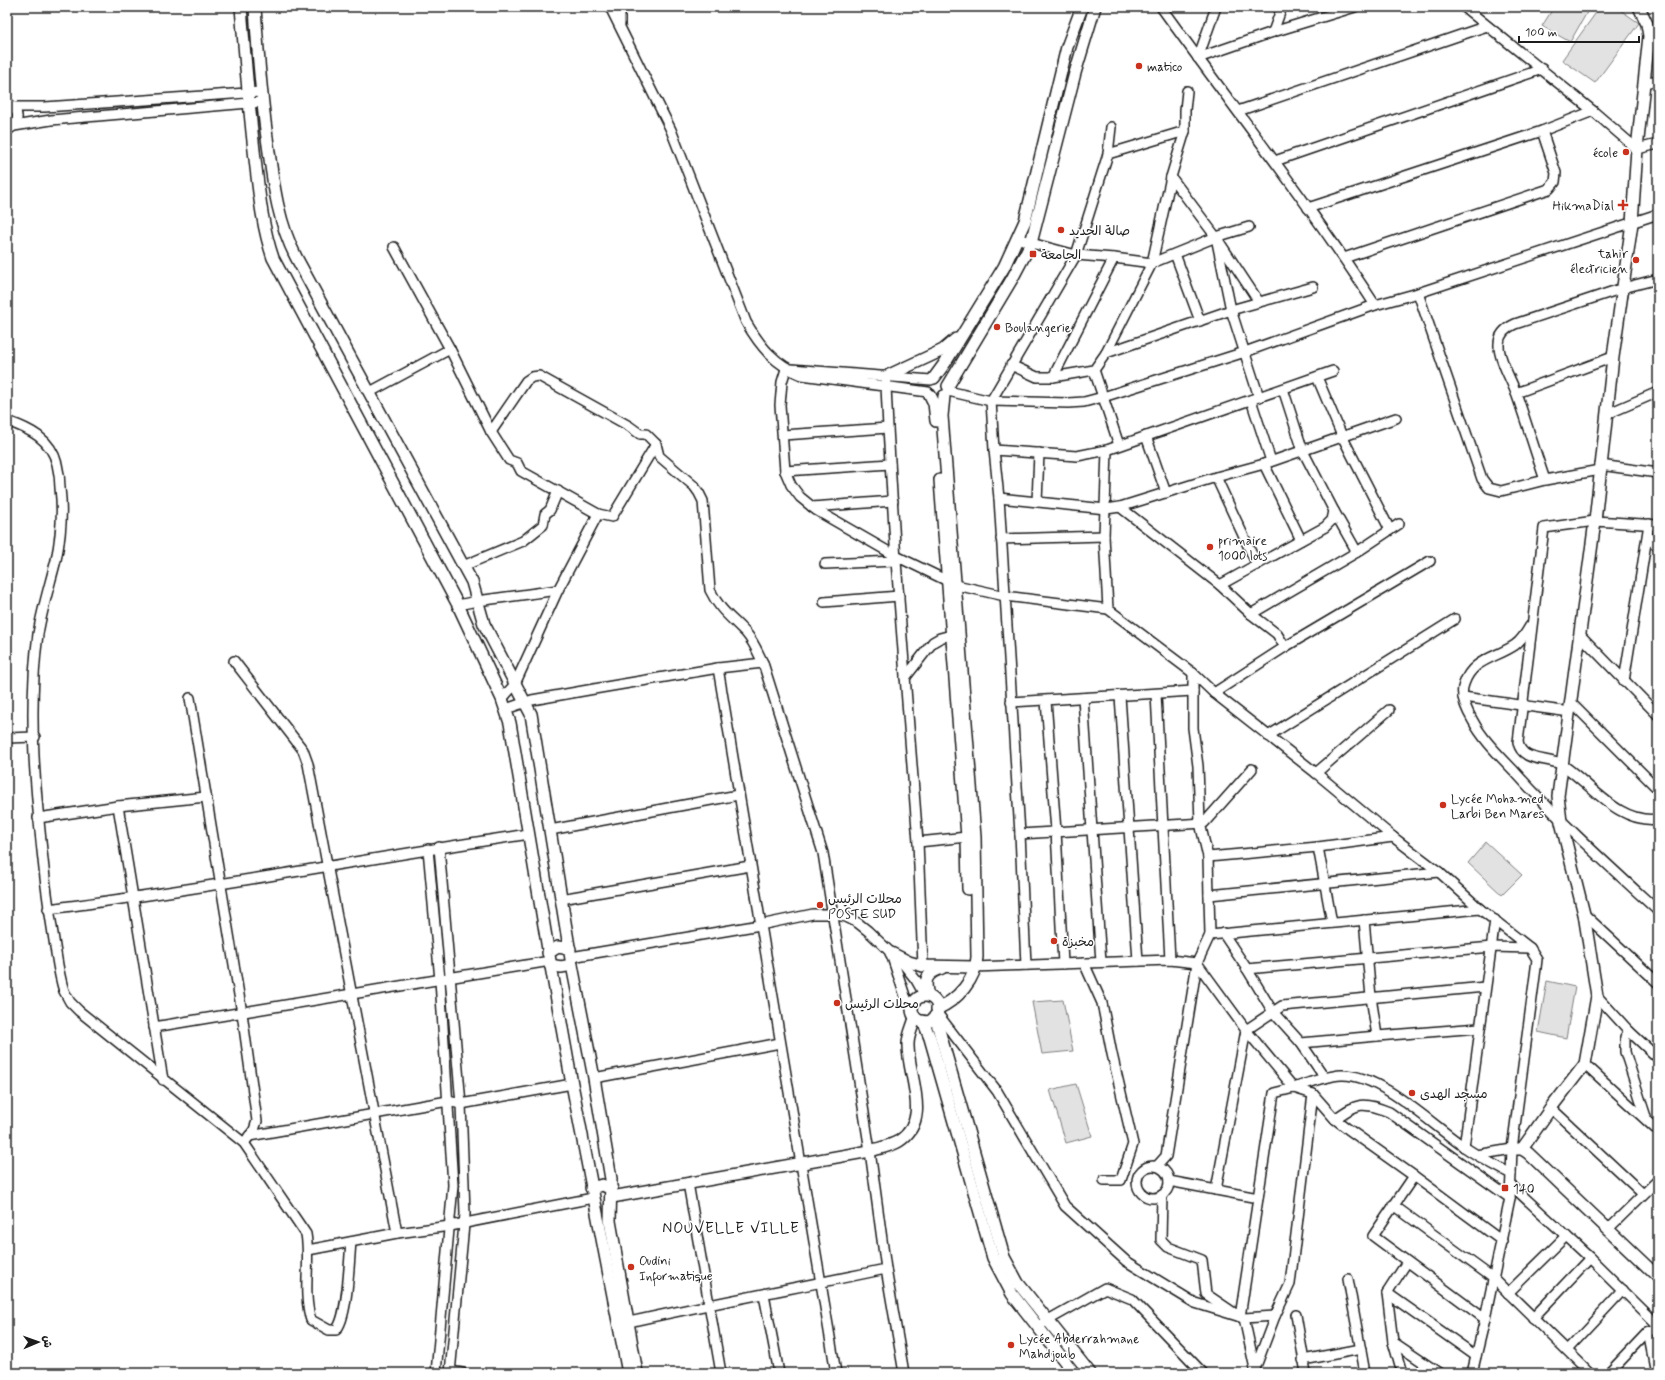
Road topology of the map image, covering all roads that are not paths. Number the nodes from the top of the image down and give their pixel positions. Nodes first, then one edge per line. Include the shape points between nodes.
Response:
1 (240, 7) edge
2 (255, 7) edge
3 (610, 7) edge
4 (620, 7) edge
5 (1082, 7) edge
6 (1095, 7) edge
7 (1160, 7) edge
8 (1216, 7) edge
9 (1282, 7) edge
10 (1355, 7) edge
11 (1465, 7) edge
12 (1639, 7) edge
13 (1342, 10) edge
14 (1488, 26) junction
15 (621, 27) junction
16 (1273, 32) junction
17 (1198, 58) junction
18 (1542, 69) junction
19 (1658, 80) edge
20 (1644, 83) junction
21 (1187, 90) dead end
22 (262, 97) junction
23 (248, 98) junction
24 (10, 105) edge
25 (1238, 111) junction
26 (1593, 111) junction
27 (1111, 127) dead end
28 (10, 128) edge
29 (1185, 131) junction
30 (1542, 131) junction
31 (1658, 144) edge
32 (1638, 149) junction
33 (1108, 154) junction
34 (1275, 161) junction
35 (1171, 177) junction
36 (1308, 208) junction
37 (1658, 214) edge
38 (1632, 223) junction
39 (1249, 227) dead end
40 (1216, 237) junction
41 (287, 238) junction
42 (1018, 238) junction
43 (268, 243) junction
44 (1031, 243) junction
45 (394, 247) dead end
46 (1076, 254) junction
47 (1176, 254) junction
48 (1114, 258) junction
49 (1344, 258) junction
50 (1152, 264) junction
51 (1658, 279) edge
52 (1312, 287) dead end
53 (1623, 288) junction
54 (1418, 293) junction
55 (1259, 302) junction
56 (1374, 305) junction
57 (1231, 310) junction
58 (1200, 321) junction
59 (963, 334) junction
60 (450, 349) junction
61 (1245, 352) junction
62 (1106, 353) junction
63 (1613, 357) junction
64 (1011, 365) junction
65 (786, 369) junction
66 (1094, 370) junction
67 (1333, 372) dead end
68 (1053, 377) junction
69 (1318, 377) junction
70 (933, 379) junction
71 (886, 381) junction
72 (1283, 389) junction
73 (946, 391) junction
74 (370, 392) junction
75 (1658, 392) edge
76 (1516, 393) junction
77 (929, 394) junction
78 (1103, 397) junction
79 (1255, 398) junction
80 (991, 401) junction
81 (1606, 414) junction
82 (1396, 418) dead end
83 (7, 422) edge
84 (888, 428) junction
85 (491, 432) junction
86 (783, 436) junction
87 (1146, 436) junction
88 (1342, 436) junction
89 (656, 444) junction
90 (1119, 445) junction
91 (994, 450) junction
92 (1107, 450) junction
93 (1303, 451) junction
94 (1039, 453) junction
95 (1268, 463) junction
96 (890, 464) junction
97 (1600, 467) junction
98 (785, 471) junction
99 (1658, 472) edge
100 (1216, 477) junction
101 (1545, 480) junction
102 (558, 491) junction
103 (1166, 493) junction
104 (999, 498) junction
105 (892, 501) junction
106 (1037, 502) junction
107 (812, 506) junction
108 (1120, 507) junction
109 (1106, 509) junction
110 (1334, 511) junction
111 (598, 514) junction
112 (1595, 520) junction
113 (1399, 524) dead end
114 (1654, 525) edge
115 (1390, 530) junction
116 (1104, 536) junction
117 (1648, 537) junction
118 (1002, 539) junction
119 (1301, 540) junction
120 (1658, 547) edge
121 (1357, 552) junction
122 (896, 558) junction
123 (1430, 562) dead end
124 (824, 564) dead end
125 (463, 566) junction
126 (1257, 566) junction
127 (951, 583) junction
128 (1220, 585) junction
129 (558, 590) junction
130 (899, 596) junction
131 (1004, 596) junction
132 (477, 601) junction
133 (824, 602) dead end
134 (458, 605) junction
135 (1108, 609) junction
136 (1251, 614) junction
137 (1454, 620) dead end
138 (1532, 624) junction
139 (951, 635) junction
140 (1580, 635) junction
141 (1285, 647) junction
142 (234, 661) dead end
143 (763, 663) junction
144 (718, 668) junction
145 (1193, 673) junction
146 (905, 678) junction
147 (1624, 681) junction
148 (515, 684) junction
149 (1193, 691) junction
150 (1214, 693) junction
151 (1156, 694) junction
152 (1120, 696) junction
153 (1463, 697) junction
154 (190, 698) dead end
155 (1083, 698) junction
156 (1046, 701) junction
157 (525, 702) junction
158 (1011, 702) junction
159 (504, 704) junction
160 (1521, 705) junction
161 (1570, 707) junction
162 (1389, 710) dead end
163 (1658, 715) edge
164 (1268, 736) junction
165 (34, 737) junction
166 (7, 738) edge
167 (1562, 764) junction
168 (1252, 769) dead end
169 (1316, 773) junction
170 (1658, 789) edge
171 (738, 795) junction
172 (206, 797) junction
173 (118, 806) junction
174 (38, 818) junction
175 (1658, 819) edge
176 (1562, 822) junction
177 (1200, 823) junction
178 (1163, 824) junction
179 (1128, 827) junction
180 (1093, 829) junction
181 (550, 830) junction
182 (1056, 831) junction
183 (528, 834) junction
184 (1020, 834) junction
185 (967, 837) junction
186 (1393, 837) junction
187 (918, 842) junction
188 (1318, 846) junction
189 (438, 847) junction
190 (428, 849) junction
191 (1208, 857) junction
192 (327, 866) junction
193 (750, 866) junction
194 (1439, 872) junction
195 (221, 884) junction
196 (1325, 884) junction
197 (1209, 895) junction
198 (134, 898) junction
199 (561, 899) junction
200 (48, 909) junction
201 (1480, 909) junction
202 (1658, 911) edge
203 (832, 914) junction
204 (1584, 914) junction
205 (1364, 920) junction
206 (1495, 920) junction
207 (1332, 923) junction
208 (760, 925) junction
209 (1223, 933) junction
210 (1210, 934) junction
211 (1492, 946) junction
212 (1530, 948) junction
213 (891, 953) junction
214 (571, 957) junction
215 (1368, 958) junction
216 (549, 960) junction
217 (1170, 960) junction
218 (1138, 961) junction
219 (1101, 962) junction
220 (1084, 963) junction
221 (1197, 963) junction
222 (1063, 964) junction
223 (1026, 965) junction
224 (923, 966) junction
225 (944, 967) junction
226 (974, 967) junction
227 (1247, 969) junction
228 (450, 978) junction
229 (440, 980) junction
230 (1658, 983) edge
231 (1485, 987) junction
232 (351, 995) junction
233 (927, 996) junction
234 (1597, 996) junction
235 (1371, 997) junction
236 (1272, 1012) junction
237 (242, 1013) junction
238 (936, 1013) junction
239 (917, 1016) junction
240 (154, 1028) junction
241 (1479, 1028) junction
242 (1246, 1030) junction
243 (1629, 1031) junction
244 (1377, 1036) junction
245 (780, 1043) junction
246 (1302, 1043) junction
247 (1658, 1058) edge
248 (1585, 1064) junction
249 (594, 1078) junction
250 (1325, 1078) junction
251 (163, 1080) junction
252 (572, 1084) junction
253 (1294, 1088) junction
254 (1313, 1094) junction
255 (448, 1101) junction
256 (462, 1104) junction
257 (1551, 1108) junction
258 (375, 1114) junction
259 (1335, 1119) junction
260 (1646, 1119) junction
261 (1658, 1130) edge
262 (247, 1140) junction
263 (1464, 1147) junction
264 (1517, 1149) junction
265 (870, 1151) junction
266 (1477, 1155) junction
267 (1127, 1163) junction
268 (800, 1164) junction
269 (1157, 1166) junction
270 (1511, 1174) junction
271 (1138, 1176) junction
272 (1414, 1176) junction
273 (1104, 1180) dead end
274 (1658, 1180) edge
275 (1169, 1181) junction
276 (688, 1183) junction
277 (1511, 1185) junction
278 (1216, 1190) junction
279 (1643, 1194) junction
280 (1162, 1195) junction
281 (593, 1196) junction
282 (611, 1196) junction
283 (1258, 1198) junction
284 (1510, 1198) junction
285 (1393, 1205) junction
286 (464, 1222) junction
287 (450, 1226) junction
288 (1608, 1229) junction
289 (397, 1233) junction
290 (1566, 1236) junction
291 (1502, 1241) junction
292 (351, 1242) junction
293 (308, 1250) junction
294 (1590, 1258) junction
295 (1407, 1262) junction
296 (886, 1269) junction
297 (1658, 1277) edge
298 (1348, 1278) dead end
299 (1493, 1278) junction
300 (820, 1283) junction
301 (1623, 1290) junction
302 (1387, 1293) junction
303 (1508, 1293) junction
304 (764, 1295) junction
305 (709, 1304) junction
306 (1296, 1315) dead end
307 (1275, 1316) junction
308 (1242, 1317) junction
309 (1533, 1318) junction
310 (1485, 1319) junction
311 (1047, 1321) junction
312 (628, 1322) junction
313 (1658, 1325) edge
314 (1037, 1327) junction
315 (1658, 1328) edge
316 (1648, 1332) junction
317 (1393, 1342) junction
318 (1361, 1349) junction
319 (1567, 1350) junction
320 (1476, 1356) junction
321 (1304, 1360) junction
322 (1254, 1371) edge
323 (450, 1372) edge
324 (436, 1373) edge
325 (462, 1373) edge
326 (628, 1373) edge
327 (637, 1373) edge
328 (721, 1373) edge
329 (779, 1373) edge
330 (836, 1373) edge
331 (904, 1373) edge
332 (1074, 1373) edge
333 (1090, 1373) edge
334 (1203, 1373) edge
335 (1306, 1373) edge
336 (1365, 1373) edge
337 (1402, 1373) edge
338 (1439, 1373) edge
339 (1472, 1373) edge
340 (1590, 1373) edge
341 (1609, 1373) edge
342 (1656, 1373) edge

1 - 23 street
2 - 22 street
3 - 15 street
4 - 15 street
5 - 42 street via 1067,47 1030,204
6 - 44 street via 1075,73
7 - 17 street
8 - 17 street
9 - 16 street
10 - 13 street
11 - 14 street
12 - 20 street via 1647,24 1649,36
13 - 16 street
14 - 18 street
14 - 25 street
15 - 65 street via 677,142 746,322 765,350
16 - 17 street
17 - 25 street
18 - 26 street
18 - 34 street
19 - 20 street
20 - 32 street
21 - 29 street
22 - 23 street
22 - 41 street via 276,199
23 - 24 street via 45,107
23 - 28 street via 52,120
23 - 43 street
24 - 28 street via 16,111 17,119
25 - 34 street
26 - 30 street
26 - 32 street
27 - 33 street
29 - 33 street
29 - 35 street
30 - 36 street
30 - 49 street via 1556,173 1555,182 1549,188
31 - 32 street
32 - 38 street
33 - 46 street
34 - 36 street
35 - 40 street
35 - 50 street
36 - 49 street
37 - 38 street
38 - 53 street
38 - 54 street
39 - 40 street
40 - 47 street
40 - 55 street
40 - 57 street
41 - 43 street
41 - 74 street
42 - 44 street
42 - 59 street via 1004,267
43 - 134 street via 279,270
44 - 46 street
44 - 73 street
45 - 60 street
46 - 48 street
46 - 64 street
47 - 50 street
47 - 58 street
48 - 50 street
48 - 68 street
49 - 56 street
50 - 62 street
51 - 53 street
52 - 55 street
53 - 63 street
53 - 76 street via 1514,324 1504,330 1498,342 1499,348
54 - 56 street
54 - 101 street via 1484,482 1490,488 1501,491
55 - 57 street
56 - 61 street
57 - 58 street
57 - 61 street
58 - 62 street
59 - 70 street
59 - 71 street via 943,350
60 - 74 street
60 - 85 street
61 - 78 street
61 - 79 street
62 - 66 street
63 - 76 street
63 - 81 street
64 - 68 street via 1037,377
64 - 80 street
65 - 71 street
65 - 86 street via 781,392
66 - 68 street
66 - 78 street
67 - 69 street
69 - 72 street
69 - 88 street
70 - 71 street
70 - 73 street via 941,378
70 - 77 street via 928,385
71 - 77 street
71 - 84 street
72 - 79 street
72 - 93 street
73 - 77 street via 937,398
73 - 80 street
73 - 127 street via 942,416
74 - 125 street
75 - 81 street
76 - 101 street
77 - 127 street via 934,403
78 - 80 street via 1068,403
78 - 90 street
79 - 87 street
79 - 95 street
80 - 91 street
81 - 97 street
82 - 88 street
83 - 165 street via 33,432 49,446 58,465 61,497 56,559 39,632 35,664
84 - 86 street
84 - 96 street
85 - 89 street via 526,381 532,376 539,376 640,434 646,434
85 - 102 street via 509,460 517,463 521,471
86 - 98 street
87 - 90 street
87 - 103 street
88 - 93 street
88 - 115 street
89 - 111 street via 612,517
89 - 143 street via 659,456 700,492 703,501 710,590 724,612 747,634
90 - 92 street
91 - 94 street
91 - 104 street
92 - 94 street via 1077,456
92 - 109 street
93 - 95 street
93 - 110 street
94 - 106 street
95 - 100 street
95 - 119 street
96 - 98 street
96 - 105 street
97 - 99 street
97 - 101 street
97 - 112 street
98 - 107 street via 800,497
100 - 103 street
100 - 126 street
102 - 111 street
102 - 125 street via 550,510 545,514 543,525 523,541
103 - 108 street
104 - 106 street
104 - 118 street
105 - 107 street
105 - 122 street
106 - 109 street
107 - 122 street
108 - 109 street
108 - 128 street
109 - 116 street
110 - 119 street via 1332,520
110 - 121 street
111 - 129 street
112 - 114 street
112 - 138 street via 1544,528
112 - 140 street
113 - 115 street
114 - 117 street
115 - 121 street
116 - 118 street
116 - 135 street
117 - 120 street
117 - 147 street
118 - 131 street
119 - 126 street
121 - 136 street
122 - 124 street
122 - 127 street
122 - 130 street
123 - 141 street
125 - 132 street via 472,582
126 - 128 street
127 - 131 street
127 - 139 street
127 - 226 street via 975,837 977,957
128 - 136 street
129 - 132 street
129 - 148 street
130 - 133 street
130 - 146 street
131 - 135 street
131 - 158 street
132 - 134 street
132 - 148 street via 484,624
134 - 159 street
135 - 145 street
136 - 141 street via 1278,634
137 - 164 street
138 - 153 street via 1514,646 1486,658 1472,669 1463,685
138 - 160 street
139 - 146 street via 933,642
139 - 185 street
140 - 147 street
140 - 161 street
141 - 150 street
142 - 192 street via 303,750 308,764
143 - 144 street
143 - 203 street via 823,853
144 - 157 street
144 - 171 street
145 - 149 street
145 - 150 street
146 - 187 street
147 - 163 street
148 - 157 street
148 - 159 street
149 - 151 street
149 - 177 street
150 - 164 street
151 - 152 street
151 - 178 street
152 - 155 street
152 - 179 street
153 - 160 street
153 - 176 street via 1473,722 1485,739
154 - 172 street
155 - 156 street
155 - 180 street
156 - 158 street
156 - 182 street
157 - 159 street
157 - 181 street via 531,714
158 - 184 street
159 - 183 street via 510,722
160 - 161 street
160 - 167 street via 1518,742 1520,750 1526,755
161 - 167 street
161 - 170 street
162 - 169 street
164 - 169 street
165 - 166 street
165 - 174 street
167 - 175 street via 1621,811 1641,819
167 - 176 street via 1558,796
168 - 177 street via 1204,823
169 - 186 street
171 - 181 street
171 - 193 street
172 - 173 street
172 - 195 street
173 - 174 street
173 - 198 street
174 - 200 street
176 - 202 street
176 - 204 street
177 - 178 street
177 - 191 street
178 - 179 street
178 - 217 street
179 - 180 street
179 - 218 street
180 - 182 street
180 - 219 street
181 - 199 street
182 - 184 street
182 - 222 street
183 - 189 street
183 - 216 street
184 - 223 street
185 - 187 street
185 - 226 street via 971,959
186 - 188 street
186 - 194 street
187 - 224 street
188 - 191 street
188 - 196 street
189 - 190 street
189 - 228 street
190 - 192 street
190 - 229 street
191 - 197 street
192 - 195 street
192 - 232 street
193 - 199 street
193 - 208 street
194 - 196 street
194 - 201 street
195 - 198 street
195 - 237 street
196 - 197 street
196 - 207 street
197 - 210 street
198 - 200 street
198 - 240 street
199 - 214 street
200 - 251 street via 62,984 70,1002
201 - 205 street
201 - 206 street
203 - 208 street via 813,914
203 - 213 street via 858,923
203 - 265 street
204 - 230 street
204 - 234 street
205 - 207 street
205 - 215 street
206 - 211 street
206 - 212 street
207 - 209 street
208 - 214 street
208 - 245 street
209 - 210 street
209 - 227 street
210 - 221 street
211 - 212 street
211 - 215 street
211 - 231 street
212 - 264 street via 1537,959
213 - 224 street
213 - 233 street via 910,972
213 - 239 street via 905,996
214 - 216 street via 561,967
214 - 216 street via 558,947
214 - 249 street
215 - 227 street
215 - 235 street
216 - 228 street
216 - 252 street
217 - 218 street
217 - 221 street
218 - 219 street
219 - 220 street
220 - 222 street
220 - 267 street via 1102,1003 1133,1144
221 - 242 street
221 - 269 street via 1166,1156
222 - 223 street
223 - 226 street
224 - 225 street
225 - 226 street
225 - 233 street via 926,979
226 - 238 street via 968,982 953,1000
227 - 236 street
228 - 229 street
228 - 256 street
229 - 232 street
229 - 255 street
231 - 235 street
231 - 241 street
232 - 237 street
232 - 258 street
233 - 238 street via 936,1003
233 - 239 street via 915,1000
234 - 243 street
234 - 248 street
235 - 236 street via 1282,1006
235 - 244 street
236 - 242 street
236 - 246 street
237 - 240 street
237 - 262 street via 257,1121
238 - 239 street via 928,1021
238 - 308 street via 997,1091 1065,1206 1126,1261 1196,1303
238 - 311 street via 1004,1257 1018,1282
239 - 265 street via 908,1042 917,1102 914,1122 908,1135 898,1142
239 - 314 street via 930,1038 993,1258 1012,1294
240 - 251 street
241 - 244 street
241 - 263 street
242 - 253 street
242 - 278 street
243 - 247 street
243 - 260 street via 1625,1037 1625,1052
244 - 246 street
245 - 249 street
245 - 268 street
246 - 250 street
248 - 257 street
248 - 260 street
249 - 282 street
250 - 253 street
250 - 263 street via 1341,1075 1356,1077 1386,1090 1404,1100
251 - 262 street
252 - 256 street
252 - 281 street
253 - 254 street
253 - 283 street via 1274,1093
254 - 259 street
254 - 307 street via 1290,1284
255 - 256 street
255 - 258 street
255 - 287 street via 453,1185
256 - 286 street
257 - 264 street
257 - 279 street
258 - 262 street
258 - 289 street
259 - 272 street
259 - 284 street via 1352,1107 1365,1105 1389,1112
260 - 261 street
262 - 293 street via 306,1234
263 - 266 street
264 - 266 street
264 - 270 street
264 - 288 street via 1535,1160
265 - 268 street
265 - 296 street
266 - 270 street
267 - 271 street
267 - 273 street via 1121,1180
268 - 276 street
268 - 300 street
269 - 271 street via 1146,1167
269 - 275 street via 1165,1171
270 - 277 street
271 - 280 street via 1138,1186 1145,1195
272 - 285 street
272 - 291 street
274 - 279 street
275 - 278 street
275 - 280 street
276 - 282 street
276 - 305 street
277 - 284 street
277 - 290 street
278 - 283 street
279 - 288 street
280 - 308 street via 1161,1240 1168,1247 1202,1260 1206,1294
281 - 282 street via 603,1205
281 - 282 street via 596,1185 602,1185
281 - 286 street
281 - 326 street
282 - 312 street via 610,1221
283 - 308 street
284 - 291 street
285 - 295 street via 1373,1236
285 - 299 street
286 - 287 street
286 - 323 street
287 - 289 street
287 - 324 street
288 - 297 street
289 - 292 street
290 - 294 street
290 - 303 street
291 - 299 street
292 - 293 street
292 - 293 street via 343,1313 340,1326 336,1330 329,1330 311,1320 306,1281
294 - 301 street
294 - 309 street
295 - 302 street
295 - 310 street
296 - 300 street
296 - 331 street
298 - 318 street
299 - 303 street
299 - 310 street
300 - 304 street
300 - 330 street
301 - 313 street
301 - 319 street
302 - 317 street
302 - 320 street
303 - 309 street
304 - 305 street
304 - 329 street
305 - 312 street
305 - 328 street
306 - 321 street
307 - 308 street
307 - 322 street
308 - 322 street
309 - 319 street
310 - 320 street
311 - 314 street
311 - 333 street
311 - 334 street via 1105,1288 1132,1299
312 - 327 street
314 - 332 street
315 - 316 street
316 - 341 street
316 - 342 street
317 - 337 street
317 - 338 street
318 - 321 street
318 - 336 street
319 - 340 street
320 - 339 street
321 - 335 street
323 - 325 street

